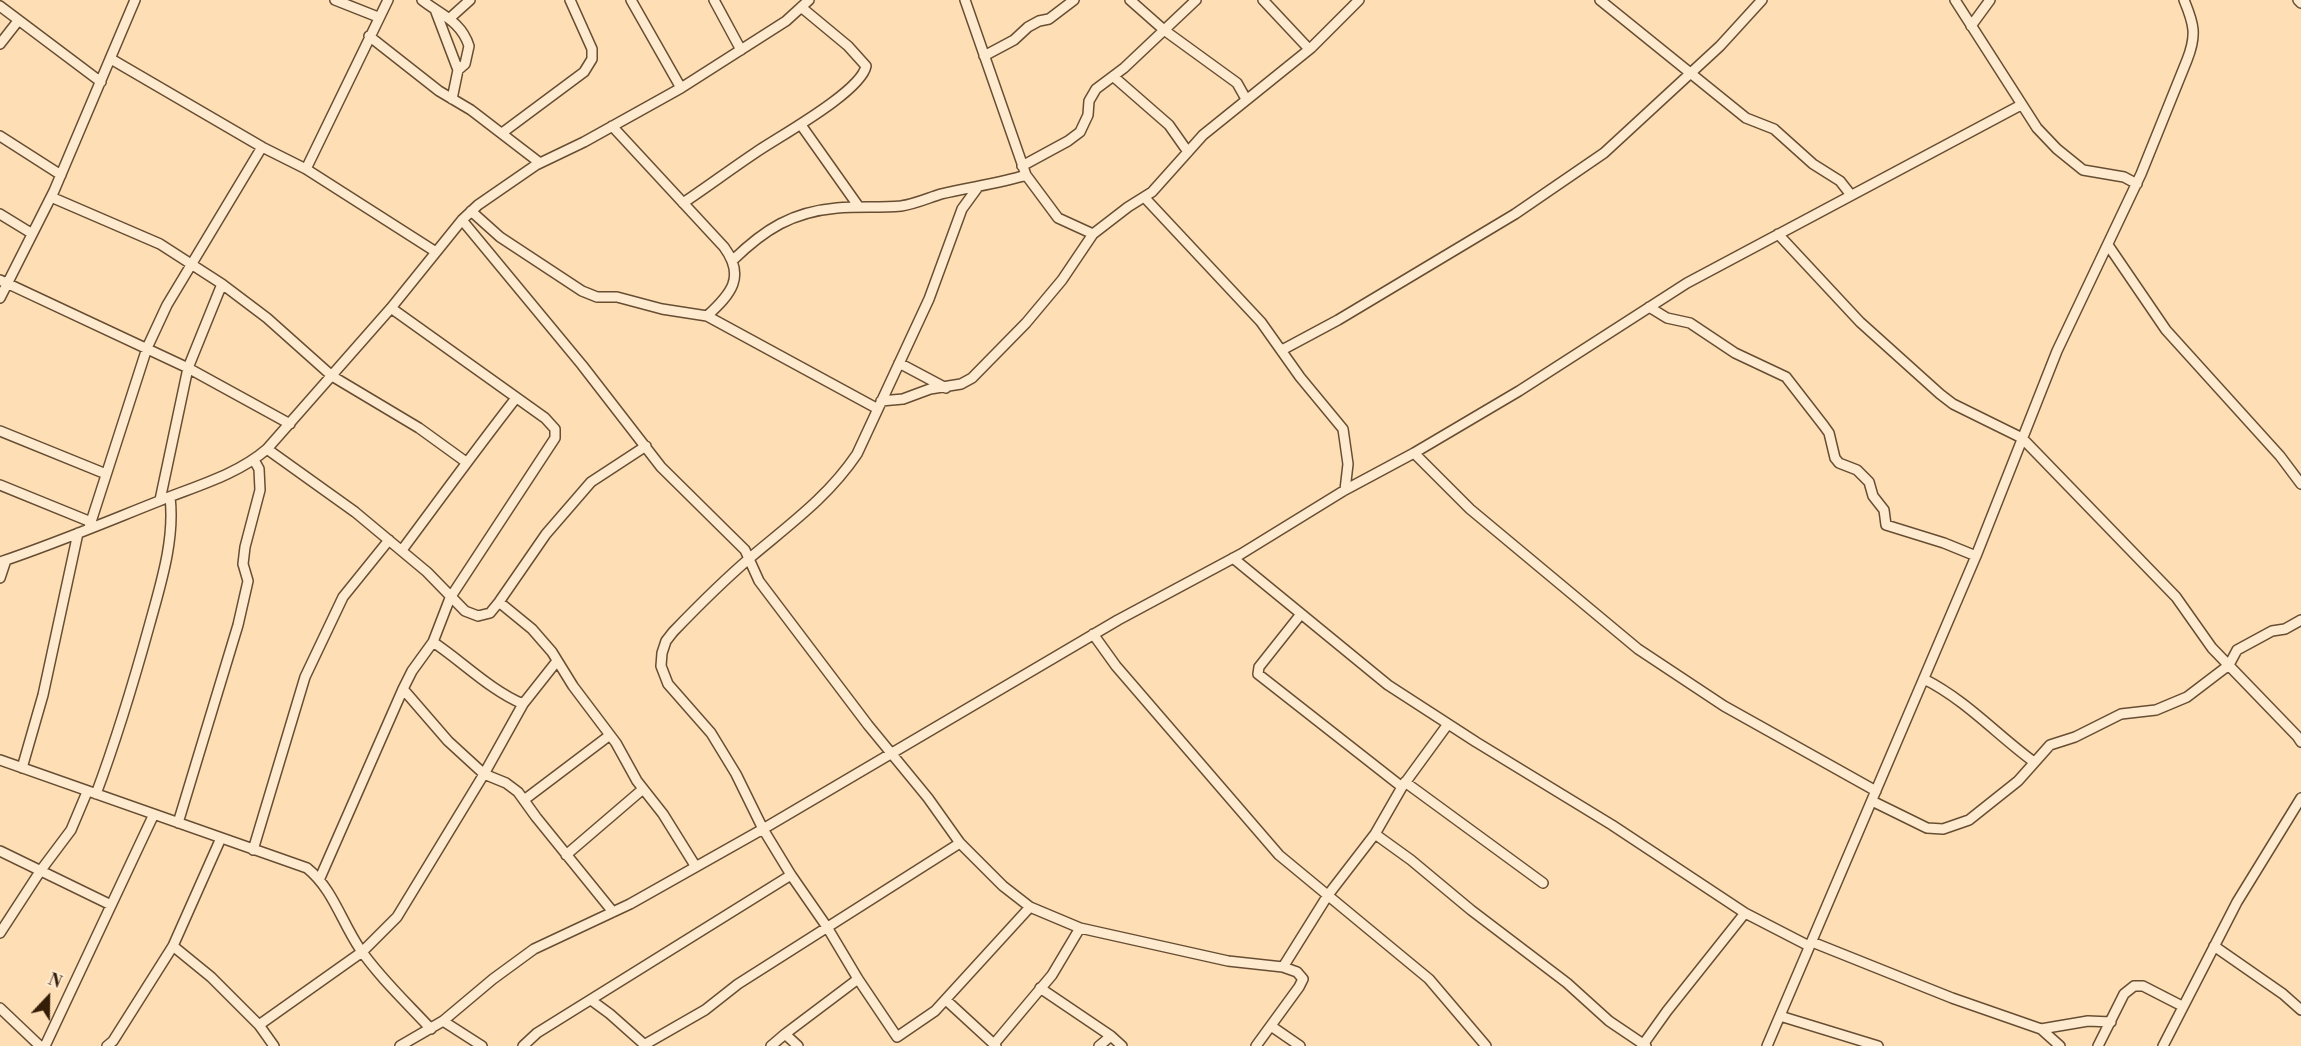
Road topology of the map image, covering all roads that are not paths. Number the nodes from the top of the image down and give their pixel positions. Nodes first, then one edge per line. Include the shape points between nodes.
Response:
1 (135, 0) edge
2 (335, 0) edge
3 (388, 0) edge
4 (422, 0) edge
5 (470, 0) edge
6 (570, 0) edge
7 (631, 0) edge
8 (714, 0) edge
9 (809, 0) edge
10 (965, 0) edge
11 (1074, 0) edge
12 (1130, 0) edge
13 (1196, 0) edge
14 (1263, 0) edge
15 (1359, 0) edge
16 (1600, 0) edge
17 (1762, 0) edge
18 (1955, 0) edge
19 (1990, 0) edge
20 (2184, 0) edge
21 (1141, 3) edge
22 (0, 6) edge
23 (801, 8) junction
24 (436, 12) junction
25 (378, 17) junction
26 (450, 18) junction
27 (18, 21) junction
28 (1971, 26) junction
29 (1164, 30) junction
30 (369, 36) junction
31 (0, 44) edge
32 (1309, 49) junction
33 (741, 50) junction
34 (984, 56) junction
35 (111, 59) junction
36 (458, 70) junction
37 (1691, 74) junction
38 (1114, 77) junction
39 (101, 82) junction
40 (681, 88) junction
41 (452, 99) junction
42 (1246, 99) junction
43 (2021, 105) junction
44 (801, 125) junction
45 (612, 126) junction
46 (502, 133) junction
47 (0, 136) edge
48 (262, 147) junction
49 (1188, 152) junction
50 (540, 163) junction
51 (306, 169) junction
52 (1024, 171) junction
53 (62, 175) junction
54 (2137, 184) junction
55 (978, 187) junction
56 (1851, 195) junction
57 (51, 197) junction
58 (1145, 198) junction
59 (683, 203) junction
60 (859, 207) junction
61 (471, 211) junction
62 (0, 214) edge
63 (462, 220) junction
64 (32, 233) junction
65 (1093, 234) junction
66 (1778, 234) junction
67 (2108, 245) junction
68 (436, 252) junction
69 (733, 260) junction
70 (193, 264) junction
71 (3, 282) edge
72 (222, 284) junction
73 (0, 298) edge
74 (1649, 308) junction
75 (391, 309) junction
76 (707, 316) junction
77 (147, 348) junction
78 (1282, 350) junction
79 (899, 363) junction
80 (188, 368) junction
81 (332, 376) junction
82 (946, 388) junction
83 (516, 398) junction
84 (880, 405) junction
85 (290, 424) junction
86 (0, 431) edge
87 (2022, 438) junction
88 (646, 446) junction
89 (267, 449) junction
90 (1414, 453) junction
91 (254, 460) junction
92 (466, 462) junction
93 (106, 474) junction
94 (2301, 484) edge
95 (0, 485) edge
96 (1345, 490) junction
97 (170, 497) junction
98 (160, 500) junction
99 (90, 525) junction
100 (78, 533) junction
101 (389, 540) junction
102 (402, 550) junction
103 (1976, 556) junction
104 (750, 558) junction
105 (1233, 558) junction
106 (3, 561) edge
107 (0, 578) edge
108 (450, 598) junction
109 (499, 602) junction
110 (1301, 614) junction
111 (2301, 620) edge
112 (1093, 634) junction
113 (433, 642) junction
114 (557, 662) junction
115 (2229, 665) junction
116 (1924, 679) junction
117 (403, 689) junction
118 (523, 704) junction
119 (1448, 724) junction
120 (610, 735) junction
121 (2301, 742) edge
122 (890, 753) junction
123 (0, 760) edge
124 (2034, 762) junction
125 (22, 768) junction
126 (484, 774) junction
127 (1404, 784) junction
128 (644, 789) junction
129 (1876, 791) junction
130 (92, 793) junction
131 (2301, 798) edge
132 (524, 800) junction
133 (1872, 801) junction
134 (154, 814) junction
135 (178, 823) junction
136 (763, 829) junction
137 (1376, 834) junction
138 (221, 838) junction
139 (960, 843) junction
140 (253, 850) junction
141 (0, 851) edge
142 (566, 855) junction
143 (696, 867) junction
144 (41, 870) junction
145 (791, 875) junction
146 (320, 878) junction
147 (1543, 883) dead end
148 (1328, 895) junction
149 (111, 905) junction
150 (1030, 907) junction
151 (613, 912) junction
152 (1745, 913) junction
153 (827, 927) junction
154 (1080, 928) junction
155 (0, 933) edge
156 (1810, 944) junction
157 (173, 946) junction
158 (2214, 946) junction
159 (362, 952) junction
160 (1283, 967) junction
161 (858, 979) junction
162 (1040, 988) junction
163 (591, 1000) junction
164 (946, 1000) junction
165 (2182, 1006) junction
166 (0, 1008) edge
167 (2301, 1010) edge
168 (1780, 1016) junction
169 (443, 1021) junction
170 (2111, 1022) junction
171 (259, 1025) junction
172 (1271, 1026) junction
173 (431, 1029) junction
174 (2042, 1029) junction
175 (785, 1034) junction
176 (1111, 1036) junction
177 (897, 1037) junction
178 (645, 1045) edge
179 (995, 1045) edge
180 (1644, 1045) edge
181 (43, 1046) edge
182 (107, 1046) edge
183 (274, 1046) edge
184 (400, 1046) edge
185 (482, 1046) edge
186 (523, 1046) edge
187 (771, 1046) edge
188 (798, 1046) edge
189 (890, 1046) edge
190 (1099, 1046) edge
191 (1122, 1046) edge
192 (1256, 1046) edge
193 (1300, 1046) edge
194 (1486, 1046) edge
195 (1767, 1046) edge
196 (1878, 1046) edge
197 (2060, 1046) edge
198 (2098, 1046) edge
199 (2163, 1046) edge

1 - 35 street
2 - 25 street
3 - 25 street
4 - 24 street
5 - 26 street
6 - 46 street via 592,49 590,65
7 - 40 street
8 - 33 street
9 - 23 street
10 - 34 street
11 - 34 street
12 - 21 street
13 - 29 street
14 - 32 street
15 - 32 street
16 - 37 street
17 - 37 street
18 - 28 street
19 - 28 street
20 - 54 street via 2193,22 2194,43
21 - 29 street
22 - 27 street
23 - 33 street
23 - 44 street via 866,66 854,84
24 - 26 street
24 - 36 street
25 - 30 street
26 - 36 street via 469,45 465,64
27 - 31 street
27 - 39 street
28 - 43 street
29 - 38 street
29 - 42 street via 1237,83
30 - 41 street
30 - 51 street
32 - 42 street
33 - 40 street
34 - 52 street
35 - 39 street
35 - 48 street
36 - 41 street
37 - 56 street via 1746,118 1774,129 1840,181
37 - 78 street via 1604,153 1515,214
38 - 49 street via 1169,125
38 - 52 street via 1092,95 1080,132
39 - 53 street
40 - 45 street
41 - 46 street
42 - 49 street
43 - 54 street via 2037,128 2074,164
43 - 56 street
44 - 59 street
44 - 60 street
45 - 50 street
45 - 59 street
46 - 50 street
47 - 53 street
48 - 51 street
48 - 70 street
49 - 58 street
50 - 61 street
51 - 68 street
52 - 55 street
52 - 65 street via 1059,218
53 - 57 street
54 - 67 street
55 - 60 street via 905,205
55 - 79 street via 962,209 930,299
56 - 66 street
57 - 64 street
57 - 70 street via 160,244
58 - 65 street
58 - 78 street via 1261,322
59 - 69 street
60 - 69 street via 796,215 754,239
61 - 63 street
61 - 76 street via 500,237 582,291
62 - 64 street
63 - 68 street
63 - 88 street
64 - 71 street
65 - 82 street via 1026,323 972,378
66 - 74 street
66 - 87 street via 1860,322 1940,394
67 - 87 street via 2057,351
67 - 94 street via 2166,330
68 - 75 street
69 - 76 street via 731,291
70 - 72 street
70 - 77 street via 167,305
71 - 73 street
71 - 77 street
72 - 80 street
72 - 81 street
74 - 90 street
74 - 103 street via 1667,318 1690,323 1736,353 1785,377 1829,433 1835,458 1869,482 1873,496 1884,510 1886,525
75 - 81 street
75 - 83 street
76 - 84 street
77 - 80 street
77 - 93 street
78 - 96 street via 1343,429 1347,445
79 - 82 street
79 - 84 street
80 - 85 street
80 - 98 street
81 - 85 street
81 - 92 street via 419,428
82 - 84 street via 930,389
83 - 92 street
83 - 108 street via 545,418 555,429 555,438
84 - 104 street via 841,478
85 - 89 street
86 - 93 street
87 - 103 street
87 - 115 street via 2176,597
88 - 104 street via 661,467
88 - 109 street via 591,482 546,534
89 - 91 street
89 - 101 street
90 - 96 street
90 - 129 street via 1470,509 1638,649 1724,706
91 - 97 street
91 - 135 street via 259,469 260,490 245,547 243,564 248,581
92 - 102 street
93 - 99 street
95 - 99 street
96 - 105 street
97 - 98 street
97 - 130 street via 169,536 160,585 121,725
98 - 99 street
99 - 100 street
100 - 106 street
100 - 125 street via 43,696
101 - 102 street
101 - 140 street via 343,597 305,677
102 - 108 street
103 - 116 street
104 - 122 street via 759,581
104 - 136 street via 673,632 664,647 661,666 668,684 716,741
105 - 110 street
105 - 112 street
106 - 107 street
108 - 109 street via 478,616 490,613
108 - 113 street
109 - 114 street via 532,629
110 - 119 street via 1388,685
110 - 127 street via 1259,667 1258,674
111 - 115 street via 2237,650
112 - 122 street
112 - 148 street via 1256,830 1279,855
113 - 117 street
113 - 118 street
114 - 118 street
114 - 120 street
115 - 121 street
115 - 124 street via 2187,697 2156,710 2121,714 2050,745
116 - 124 street via 1962,702
116 - 129 street
117 - 126 street via 448,741
117 - 146 street
118 - 126 street
119 - 127 street
119 - 152 street
120 - 128 street
120 - 132 street
122 - 136 street
122 - 139 street
123 - 125 street
124 - 133 street via 2002,795 1969,820 1943,829 1927,828
125 - 130 street
126 - 132 street via 506,783
126 - 159 street via 397,917
127 - 137 street
127 - 147 street
128 - 142 street
128 - 143 street
129 - 133 street
130 - 134 street
130 - 144 street
131 - 158 street
132 - 142 street
133 - 156 street
134 - 135 street
134 - 149 street
135 - 138 street
136 - 143 street
136 - 145 street
137 - 148 street
137 - 180 street
138 - 140 street
138 - 157 street
139 - 150 street
139 - 153 street
140 - 146 street via 307,868
141 - 144 street
142 - 151 street
143 - 151 street
144 - 149 street
144 - 155 street
145 - 153 street
145 - 163 street
146 - 159 street
148 - 160 street
148 - 194 street via 1429,979
149 - 181 street
150 - 154 street
150 - 164 street
151 - 169 street via 518,959
152 - 156 street
152 - 180 street via 1666,1011
153 - 161 street
153 - 178 street via 705,1010
154 - 160 street via 1228,962
154 - 162 street
156 - 168 street
156 - 174 street
157 - 171 street
157 - 182 street
158 - 165 street
158 - 167 street
159 - 171 street
159 - 173 street
160 - 172 street via 1303,979
161 - 175 street
161 - 177 street
162 - 176 street
162 - 179 street
163 - 178 street
163 - 186 street
164 - 177 street
164 - 179 street
165 - 170 street via 2143,986 2134,986 2124,994
165 - 199 street
166 - 181 street
168 - 195 street
168 - 196 street
169 - 173 street
169 - 185 street
170 - 174 street via 2088,1021
170 - 198 street
171 - 183 street
172 - 192 street
172 - 193 street
173 - 184 street
174 - 197 street
175 - 187 street
175 - 188 street
176 - 190 street
176 - 191 street
177 - 189 street

